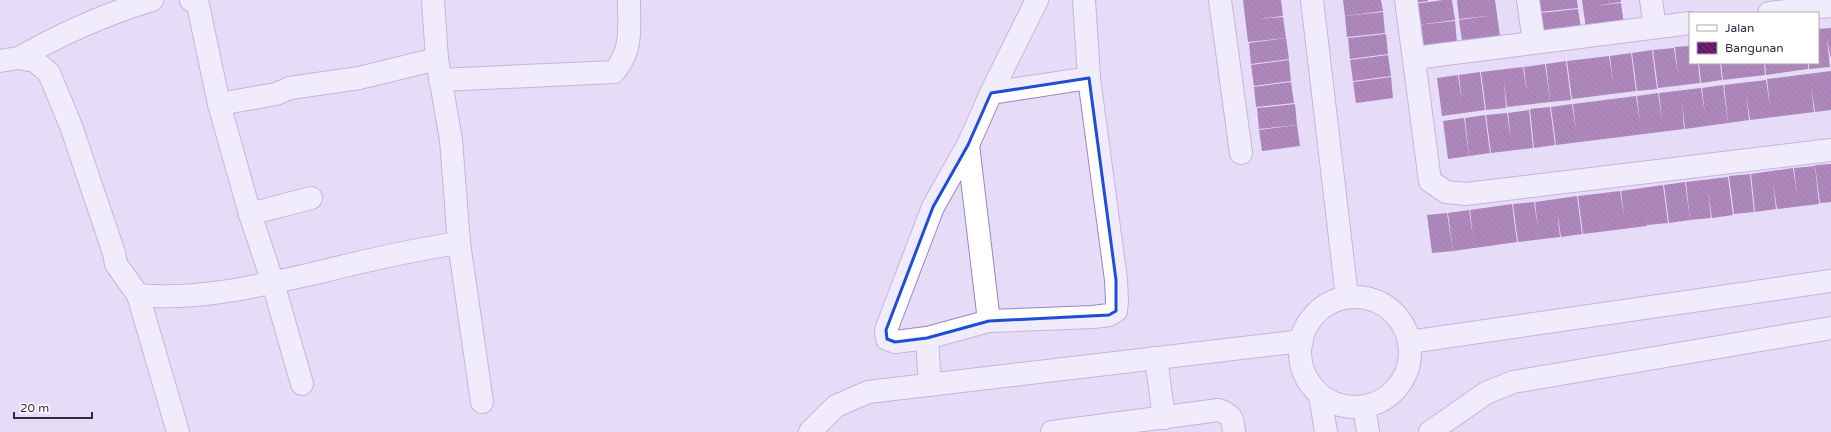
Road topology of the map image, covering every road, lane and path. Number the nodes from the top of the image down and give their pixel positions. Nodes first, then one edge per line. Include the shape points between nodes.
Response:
1 (152, 0) edge
2 (191, 0) edge
3 (433, 0) edge
4 (629, 0) edge
5 (1037, 0) edge
6 (1084, 0) edge
7 (1220, 0) edge
8 (1312, 0) edge
9 (1406, 0) edge
10 (1528, 0) edge
11 (1651, 0) edge
12 (1760, 0) edge
13 (1831, 6) edge
14 (1762, 12) edge
15 (1777, 12) edge
16 (1689, 23) edge
17 (1655, 27) junction
18 (1534, 42) junction
19 (1415, 58) junction
20 (437, 59) junction
21 (10, 60) edge
22 (1090, 78) junction
23 (440, 80) junction
24 (991, 93) junction
25 (219, 104) junction
26 (968, 145) junction
27 (1831, 150) edge
28 (1241, 153) dead end
29 (311, 198) dead end
30 (250, 214) junction
31 (459, 243) junction
32 (1831, 281) edge
33 (273, 283) junction
34 (138, 295) junction
35 (1347, 297) junction
36 (990, 322) junction
37 (1831, 328) edge
38 (927, 338) junction
39 (1302, 341) junction
40 (1409, 342) junction
41 (1156, 358) junction
42 (302, 384) dead end
43 (930, 385) junction
44 (1320, 395) junction
45 (482, 402) dead end
46 (1364, 407) junction
47 (1164, 418) junction
48 (178, 432) edge
49 (810, 432) edge
50 (1052, 432) edge
51 (1234, 432) edge
52 (1326, 432) edge
53 (1368, 432) edge
54 (1430, 432) edge

1 - 21 street via 130,6
2 - 25 street via 198,5
3 - 20 street
4 - 23 street via 629,43 623,62 614,72
5 - 24 street
6 - 22 street
7 - 28 street
8 - 35 street
9 - 19 street
10 - 18 street
11 - 17 street
12 - 14 street
13 - 15 street
16 - 17 street
17 - 18 street
18 - 19 street
19 - 27 street via 1430,181 1446,192 1466,194
20 - 23 street
20 - 25 street via 359,78 290,88 276,94
21 - 34 street via 35,61 49,73 71,126 116,264
22 - 24 street
22 - 36 street via 1116,280 1116,311 1109,315 1093,317
23 - 31 street via 451,140
24 - 26 street
25 - 30 street
26 - 36 street
26 - 38 street via 933,206 886,330 887,339 895,342
29 - 30 street
30 - 33 street
31 - 33 street via 411,250
31 - 45 street
32 - 40 street
33 - 34 street via 163,298
33 - 42 street
34 - 48 street
35 - 39 street via 1326,305 1313,317
35 - 40 street via 1360,297 1377,302 1392,311 1403,325
36 - 38 street
37 - 54 street via 1513,382 1486,393
38 - 43 street
39 - 41 street
39 - 44 street via 1302,366 1308,382
40 - 46 street via 1410,360 1402,381 1395,391 1380,402
41 - 43 street
41 - 47 street
43 - 49 street via 868,392 836,406
44 - 46 street via 1334,404
44 - 52 street
46 - 53 street
47 - 50 street
47 - 51 street via 1219,410 1229,414

